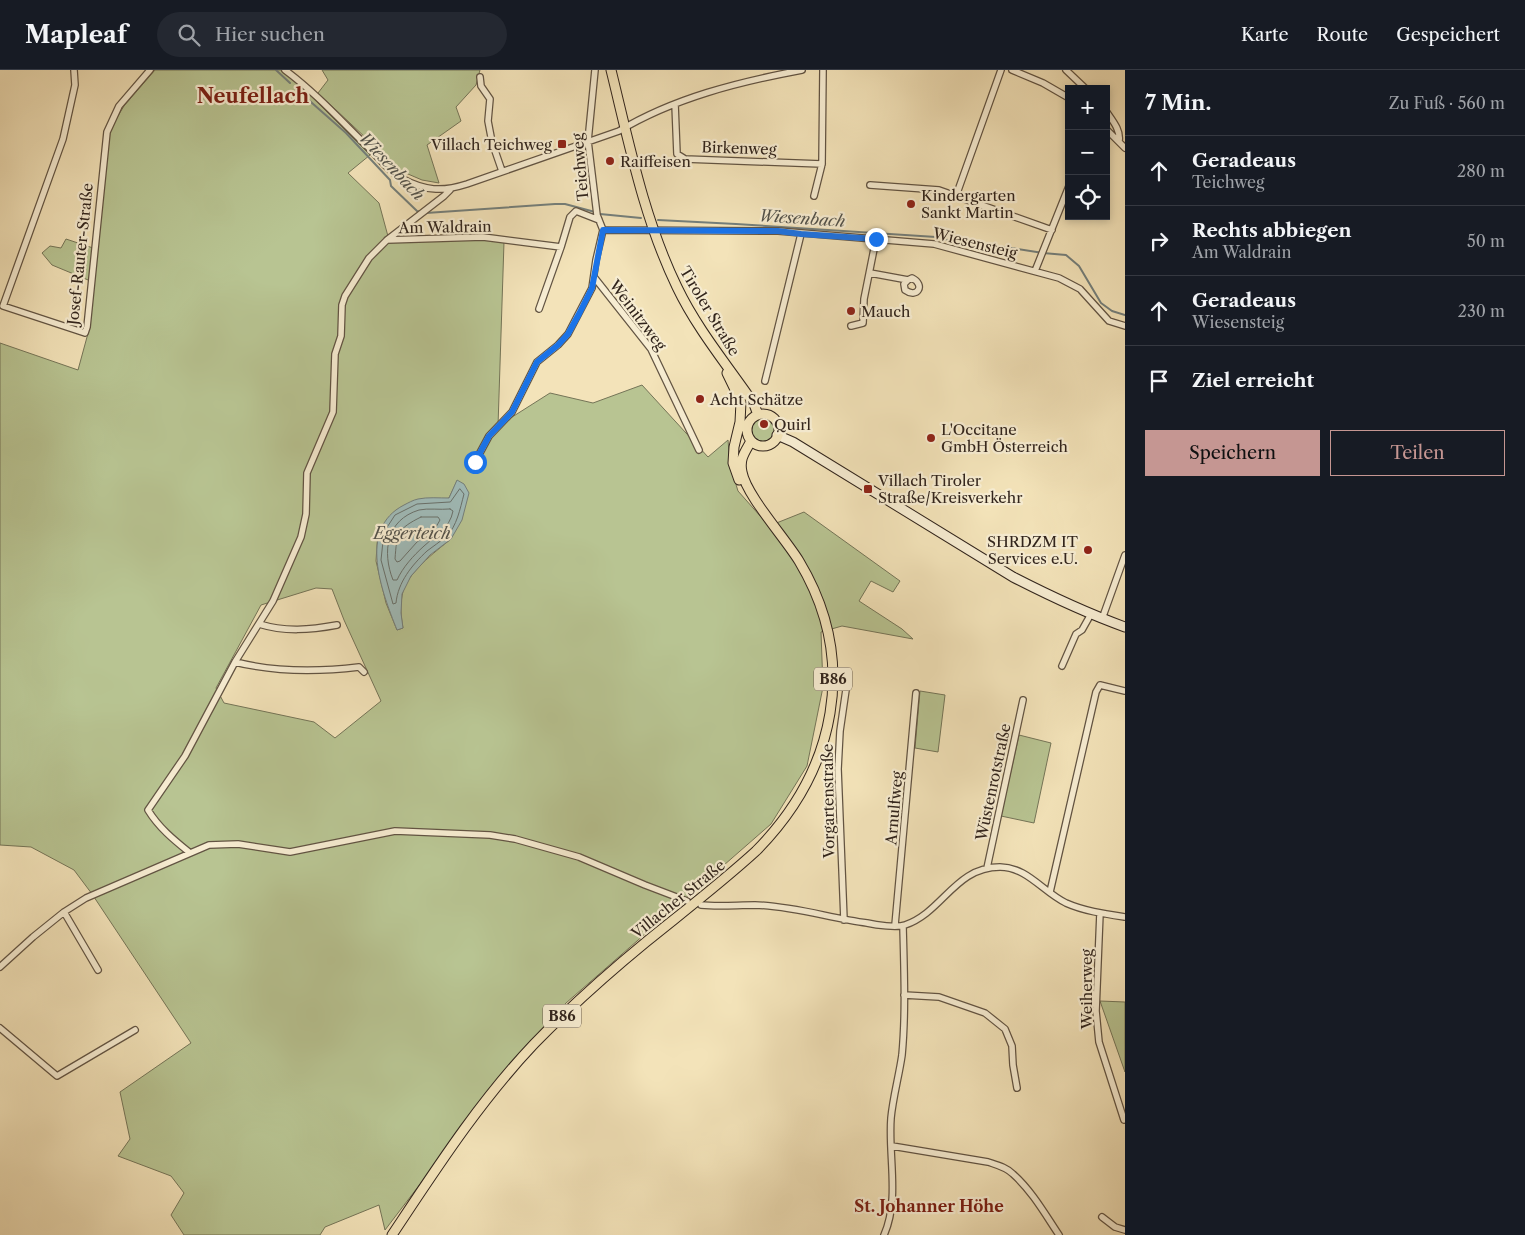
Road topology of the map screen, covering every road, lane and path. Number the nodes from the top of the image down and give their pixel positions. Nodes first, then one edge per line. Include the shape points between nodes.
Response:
1 (74, 70) edge
2 (150, 70) edge
3 (285, 70) edge
4 (595, 70) edge
5 (611, 70) edge
6 (802, 70) edge
7 (823, 70) edge
8 (1001, 70) edge
9 (1012, 70) edge
10 (1066, 70) edge
11 (480, 77) dead end
12 (1082, 85) edge
13 (1065, 96) edge
14 (675, 104) junction
15 (1110, 118) edge
16 (625, 128) junction
17 (1107, 130) edge
18 (588, 141) junction
19 (1123, 143) edge
20 (822, 164) junction
21 (502, 171) junction
22 (870, 185) dead end
23 (450, 190) junction
24 (814, 196) dead end
25 (956, 196) junction
26 (1065, 196) edge
27 (597, 215) junction
28 (603, 230) junction
29 (653, 230) junction
30 (1052, 230) junction
31 (801, 234) junction
32 (876, 239) junction
33 (387, 240) junction
34 (562, 247) junction
35 (1035, 271) junction
36 (870, 273) junction
37 (594, 278) junction
38 (908, 280) dead end
39 (540, 310) dead end
40 (851, 326) dead end
41 (1125, 326) edge
42 (725, 364) junction
43 (765, 381) dead end
44 (758, 415) junction
45 (777, 435) junction
46 (751, 441) junction
47 (699, 450) dead end
48 (475, 462) dead end
49 (753, 496) junction
50 (1125, 555) edge
51 (1091, 614) junction
52 (1102, 619) junction
53 (259, 624) junction
54 (336, 625) dead end
55 (1125, 627) edge
56 (235, 662) junction
57 (1062, 666) dead end
58 (364, 672) dead end
59 (847, 683) dead end
60 (1125, 691) edge
61 (916, 693) dead end
62 (1023, 700) dead end
63 (190, 853) junction
64 (986, 868) junction
65 (1050, 892) junction
66 (687, 901) dead end
67 (701, 905) dead end
68 (64, 912) junction
69 (1100, 913) junction
70 (1125, 917) edge
71 (844, 920) junction
72 (896, 925) junction
73 (904, 926) junction
74 (0, 967) edge
75 (98, 970) dead end
76 (904, 994) junction
77 (0, 1028) edge
78 (135, 1030) dead end
79 (1017, 1088) dead end
80 (1124, 1120) dead end
81 (892, 1146) junction
82 (1102, 1216) dead end
83 (1125, 1230) edge
84 (392, 1235) edge
85 (884, 1235) edge
86 (1059, 1235) edge

1 - 2 street, Josef-Rauter-Straße via 75,85 63,139 3,306 85,334 107,132 119,106
3 - 23 street via 399,177 422,187
4 - 18 street, Teichweg
5 - 16 main road, Tiroler Straße / B86
6 - 14 street via 732,84
7 - 20 street
8 - 25 street
9 - 13 street
10 - 12 street
11 - 21 street via 490,99 488,121
14 - 16 street
14 - 20 street, Birkenweg via 676,154 685,159
15 - 19 street
16 - 18 street
16 - 29 main road, Tiroler Straße / B86
17 - 19 street
18 - 21 street
18 - 27 street, Teichweg
20 - 24 street
21 - 23 street
22 - 25 street via 939,190
23 - 33 street
25 - 30 street
26 - 30 street
27 - 28 street, Teichweg
27 - 34 street via 576,212 570,217
28 - 29 street
28 - 37 street
29 - 31 street, Wiesensteig
29 - 42 main road, Tiroler Straße / B86 via 678,289
30 - 35 street
31 - 32 street, Wiesensteig
31 - 43 street
32 - 35 street, Wiesensteig via 934,244
32 - 36 street
33 - 34 street, Am Waldrain via 483,237
33 - 53 street via 369,258 345,296 341,336 335,354 334,412 307,473 306,514 300,538 273,601
34 - 39 street
35 - 41 street, Wiesensteig via 1080,289 1109,321
36 - 38 street
36 - 40 street via 863,323
37 - 47 street, Weinitzweg via 651,349
37 - 48 street via 568,334 537,362 512,412 489,436
42 - 44 main road, Tiroler Straße / B86 via 754,404
42 - 49 main road, B86 via 725,371 741,402 733,463 742,488 748,496
44 - 45 main road via 773,418
44 - 46 main road via 747,427
45 - 46 main road via 765,446
45 - 51 main road via 1013,577
46 - 49 main road, B86 via 743,453 741,464 742,474
49 - 84 main road, Villacher Straße / B86 via 799,561 819,600 827,625 833,661 832,698 820,754 797,800 772,835 601,980 506,1075 473,1116
50 - 52 street
51 - 52 main road
51 - 57 street via 1076,634
52 - 55 main road
53 - 54 street via 275,629 312,630
53 - 56 street
56 - 58 street via 322,671 359,667
56 - 63 street via 185,756 148,810 155,822
59 - 71 street, Vorgartenstraße via 838,769
60 - 65 street via 1100,685 1096,692
61 - 72 street, Arnulfweg
62 - 64 street, Wüstenrotstraße
63 - 66 street via 209,845 238,844 290,852 395,831 490,835 579,857
63 - 68 street via 86,898
64 - 65 street via 1003,867 1019,872
64 - 73 street via 972,873 924,915
65 - 69 street via 1066,902
67 - 71 street via 755,905
68 - 74 street
68 - 75 street
69 - 70 street
69 - 80 street, Weiherweg via 1096,1011 1099,1042
71 - 72 street
72 - 73 street
73 - 76 street
76 - 79 street via 939,997 985,1013 1005,1030 1012,1046
76 - 81 street via 902,1055 891,1120
77 - 78 street via 57,1076
81 - 85 street via 892,1196
81 - 86 street via 1002,1166 1013,1173 1038,1203
82 - 83 street via 1115,1227

